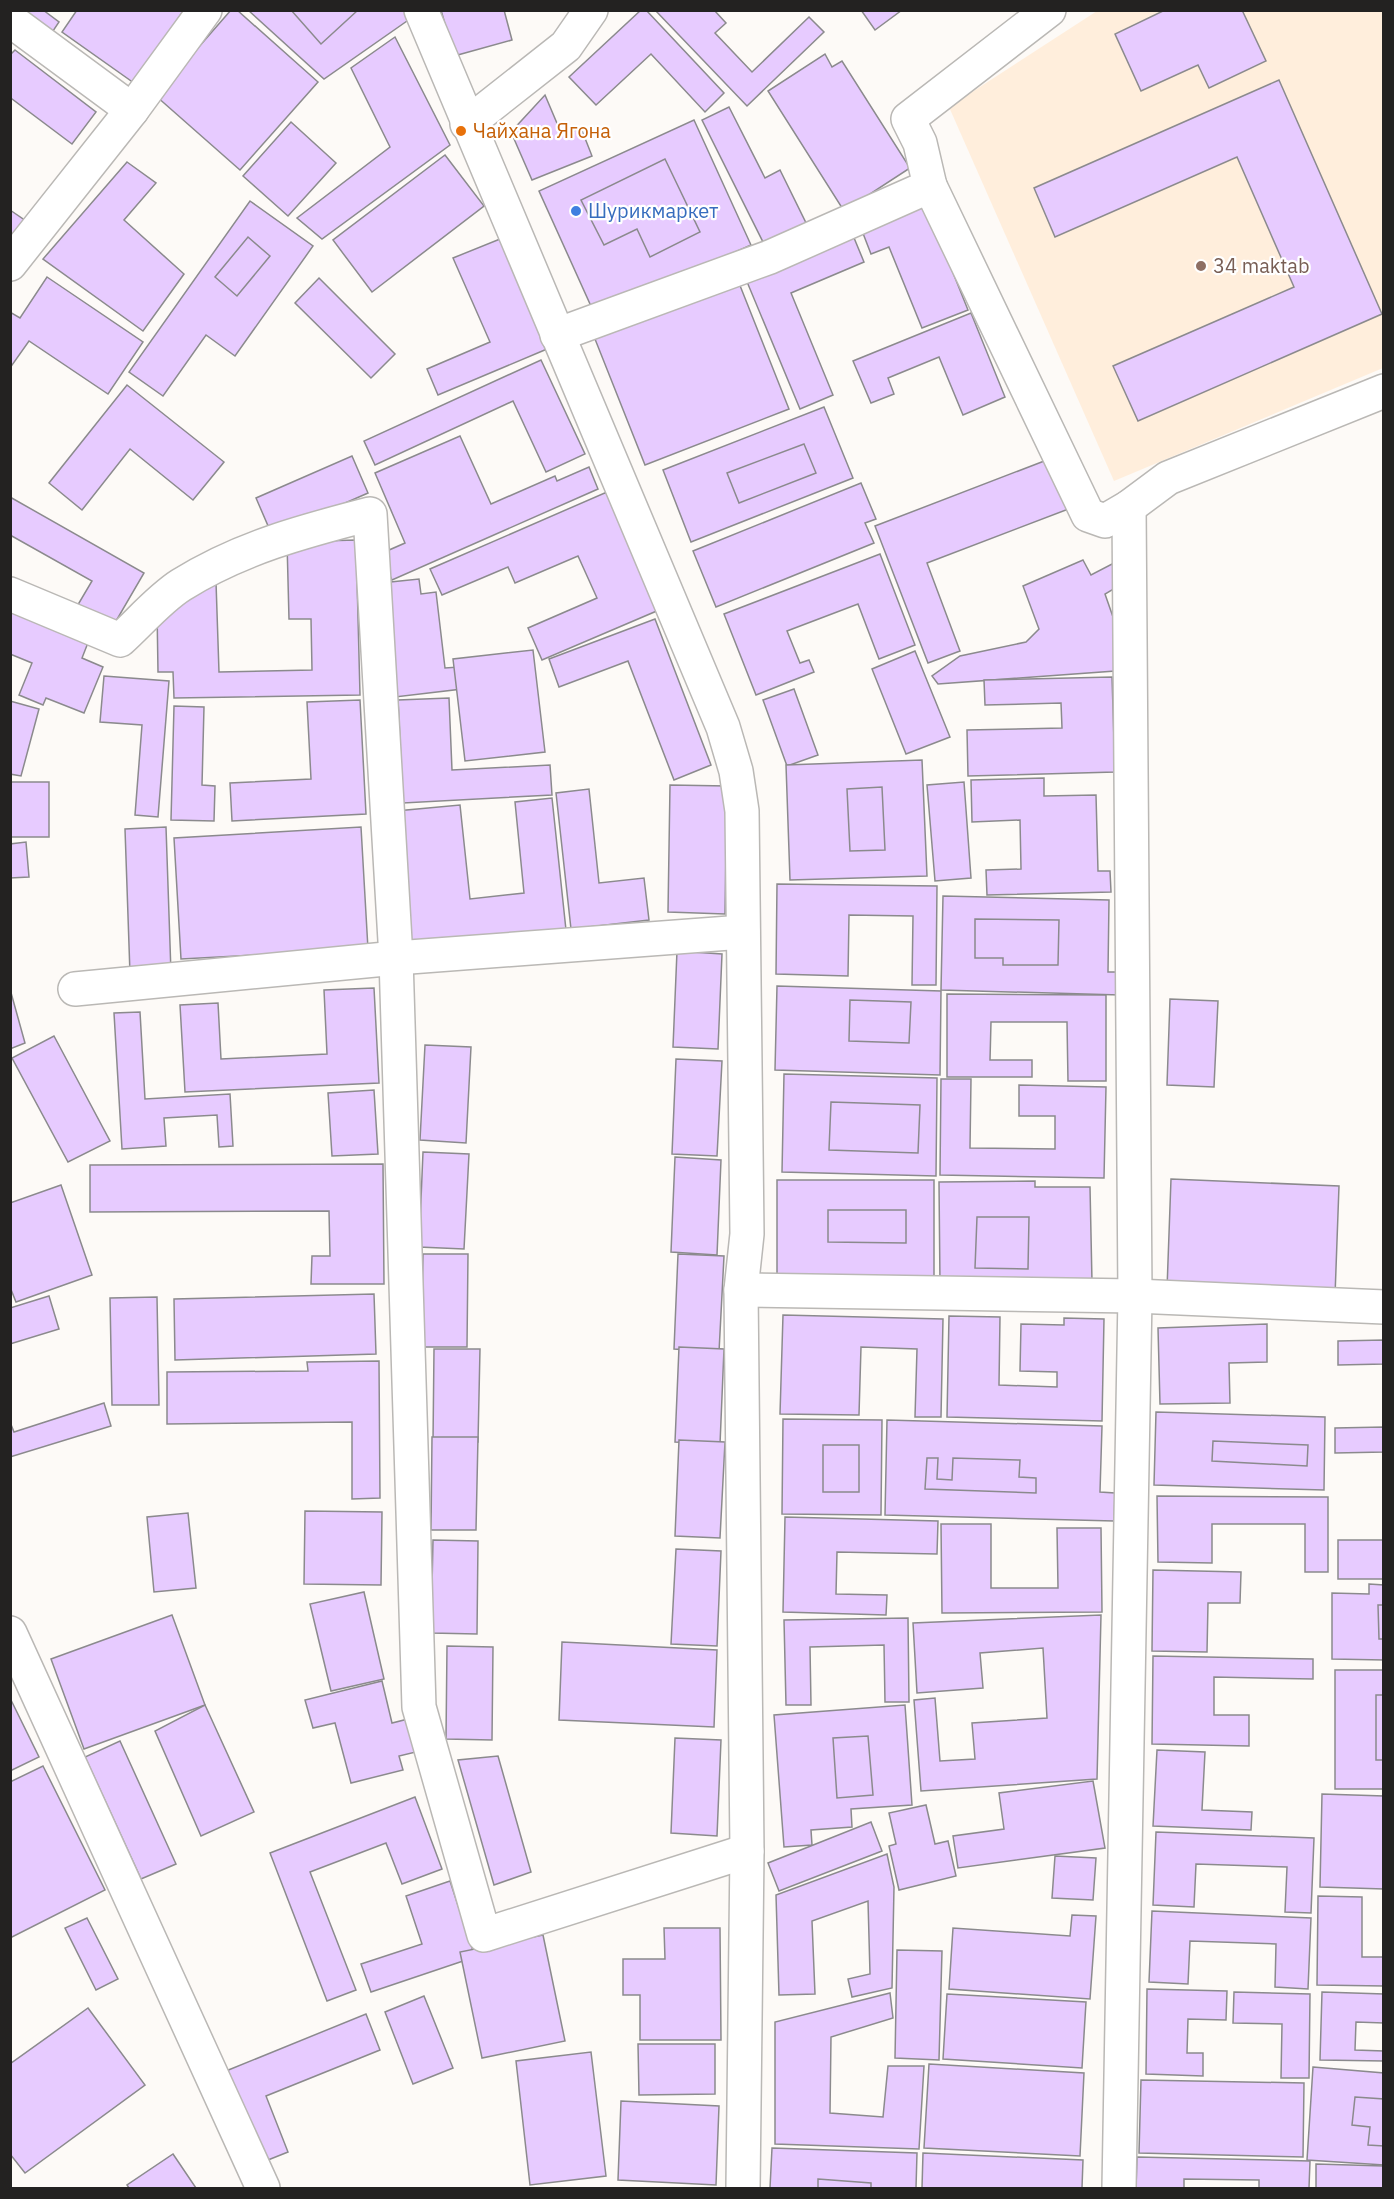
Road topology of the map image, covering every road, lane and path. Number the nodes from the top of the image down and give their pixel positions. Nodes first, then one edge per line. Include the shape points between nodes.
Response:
1 (205, 10) edge
2 (421, 10) edge
3 (591, 10) edge
4 (1049, 10) edge
5 (10, 20) edge
6 (132, 110) junction
7 (467, 124) junction
8 (930, 186) junction
9 (10, 264) edge
10 (557, 336) junction
11 (1383, 391) edge
12 (1129, 507) junction
13 (10, 594) edge
14 (743, 932) junction
15 (396, 958) junction
16 (75, 989) dead end
17 (741, 1290) junction
18 (1135, 1296) junction
19 (1383, 1307) edge
20 (10, 1633) edge
21 (747, 1851) junction
22 (263, 2188) edge
23 (743, 2188) edge
24 (1119, 2188) edge

1 - 6 street
2 - 7 street
3 - 7 street via 566,46
4 - 8 street via 908,119 920,143
5 - 6 street
6 - 9 street
7 - 10 street
8 - 10 street via 770,257
8 - 12 street via 1088,515 1105,521
10 - 14 street via 726,738 742,812
11 - 12 street via 1168,478
12 - 18 street
13 - 15 street via 120,640 179,586 242,552 295,533 370,514
14 - 15 street
14 - 17 street via 747,1234
15 - 16 street
15 - 21 street via 419,1707 484,1935
17 - 18 street
17 - 21 street
18 - 19 street
18 - 24 street
20 - 22 street
21 - 23 street

